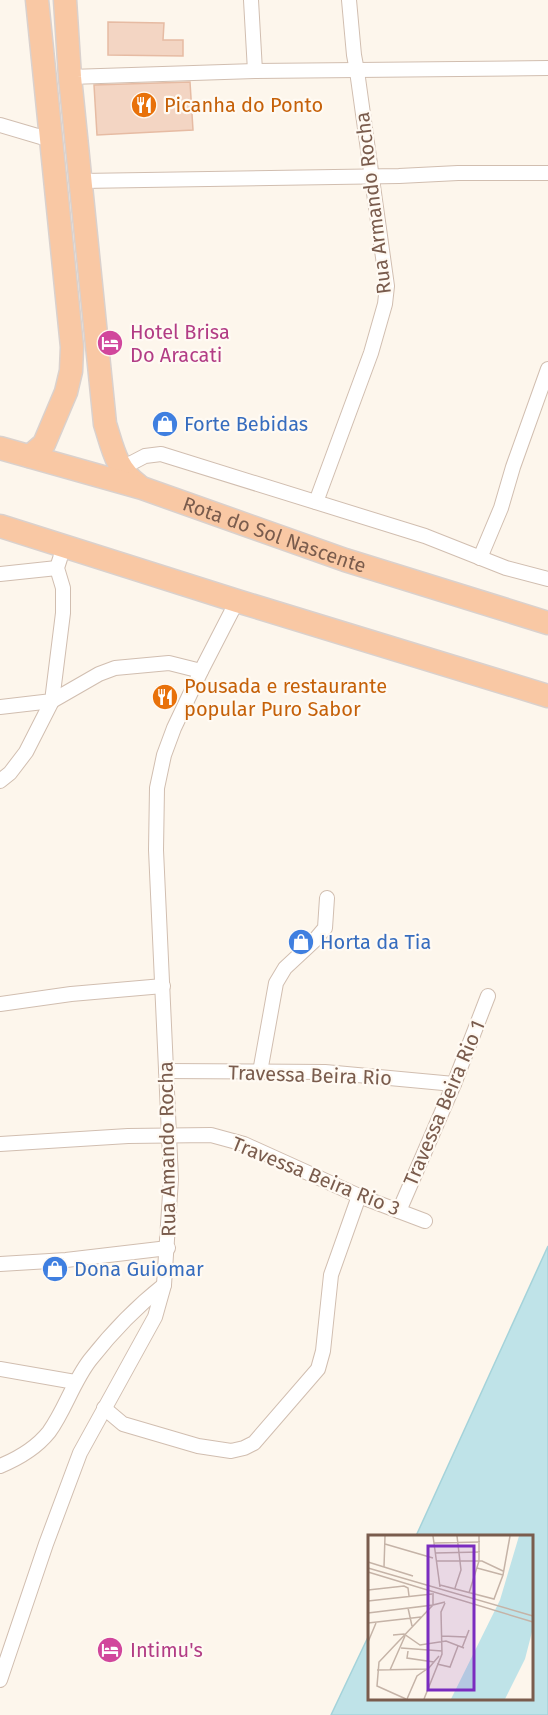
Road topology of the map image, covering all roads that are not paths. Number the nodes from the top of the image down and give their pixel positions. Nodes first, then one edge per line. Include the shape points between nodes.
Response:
1 (37, 0) edge
2 (64, 0) edge
3 (251, 0) edge
4 (349, 0) edge
5 (548, 68) edge
6 (357, 70) junction
7 (255, 71) junction
8 (70, 77) junction
9 (0, 125) edge
10 (51, 140) junction
11 (548, 173) edge
12 (370, 175) junction
13 (81, 181) junction
14 (548, 369) edge
15 (0, 448) edge
16 (30, 456) junction
17 (120, 469) junction
18 (142, 488) junction
19 (316, 502) junction
20 (0, 526) edge
21 (64, 546) junction
22 (480, 558) junction
23 (57, 568) junction
24 (0, 574) edge
25 (548, 579) edge
26 (237, 601) junction
27 (548, 623) edge
28 (201, 672) junction
29 (548, 696) edge
30 (52, 701) junction
31 (0, 707) edge
32 (0, 781) edge
33 (327, 898) dead end
34 (163, 986) junction
35 (488, 996) dead end
36 (0, 1004) edge
37 (166, 1071) junction
38 (260, 1072) junction
39 (454, 1084) junction
40 (170, 1136) junction
41 (0, 1144) edge
42 (358, 1196) junction
43 (399, 1210) junction
44 (424, 1221) dead end
45 (168, 1248) junction
46 (0, 1264) edge
47 (164, 1285) junction
48 (0, 1369) edge
49 (75, 1382) junction
50 (104, 1408) junction
51 (0, 1466) edge
52 (0, 1680) edge

1 - 10 highway
2 - 8 highway
3 - 7 street
4 - 6 street, Rua Armando Rocha
5 - 6 street
6 - 7 street
6 - 12 street, Rua Armando Rocha
7 - 8 street
8 - 13 highway
9 - 10 street
10 - 16 highway via 72,347 71,371 44,444
11 - 12 street
12 - 13 street
12 - 19 street, Rua Armando Rocha via 387,286 385,304
13 - 17 highway via 105,424
14 - 22 street
15 - 16 highway, Rota do Sol Nascente
16 - 18 highway, Rota do Sol Nascente
17 - 18 highway
17 - 19 street via 145,456 161,454
18 - 27 highway, Rota do Sol Nascente via 345,560
19 - 22 street
20 - 21 highway
21 - 23 street
21 - 26 highway
22 - 25 street
23 - 24 street
23 - 30 street via 63,588 63,613
26 - 28 street, Rua Amando Rocha
26 - 29 highway
28 - 30 street via 169,663 115,668
28 - 34 street, Rua Amando Rocha via 164,755 157,788
30 - 31 street
30 - 32 street via 26,752
33 - 38 street via 325,928 285,968 276,983
34 - 36 street
34 - 37 street, Rua Amando Rocha
35 - 39 street, Travessa Beira Rio 1
37 - 38 street, Travessa Beira Rio
37 - 40 street, Rua Amando Rocha
38 - 39 street, Travessa Beira Rio via 325,1072
39 - 43 street, Travessa Beira Rio 1
40 - 41 street, Travessa Beira Rio 3
40 - 42 street, Travessa Beira Rio 3 via 211,1135 244,1144
40 - 45 street, Rua Amando Rocha
42 - 43 street, Travessa Beira Rio 3
42 - 50 street via 331,1275 318,1369 254,1443 231,1451 198,1446 123,1424
43 - 44 street, Travessa Beira Rio 3
45 - 46 street
45 - 47 street, Rua Amando Rocha
47 - 49 street via 133,1311
47 - 50 street, Rua Amando Rocha via 155,1317
48 - 49 street
49 - 51 street via 48,1432 13,1461
50 - 52 street, Rua Amando Rocha via 80,1453

